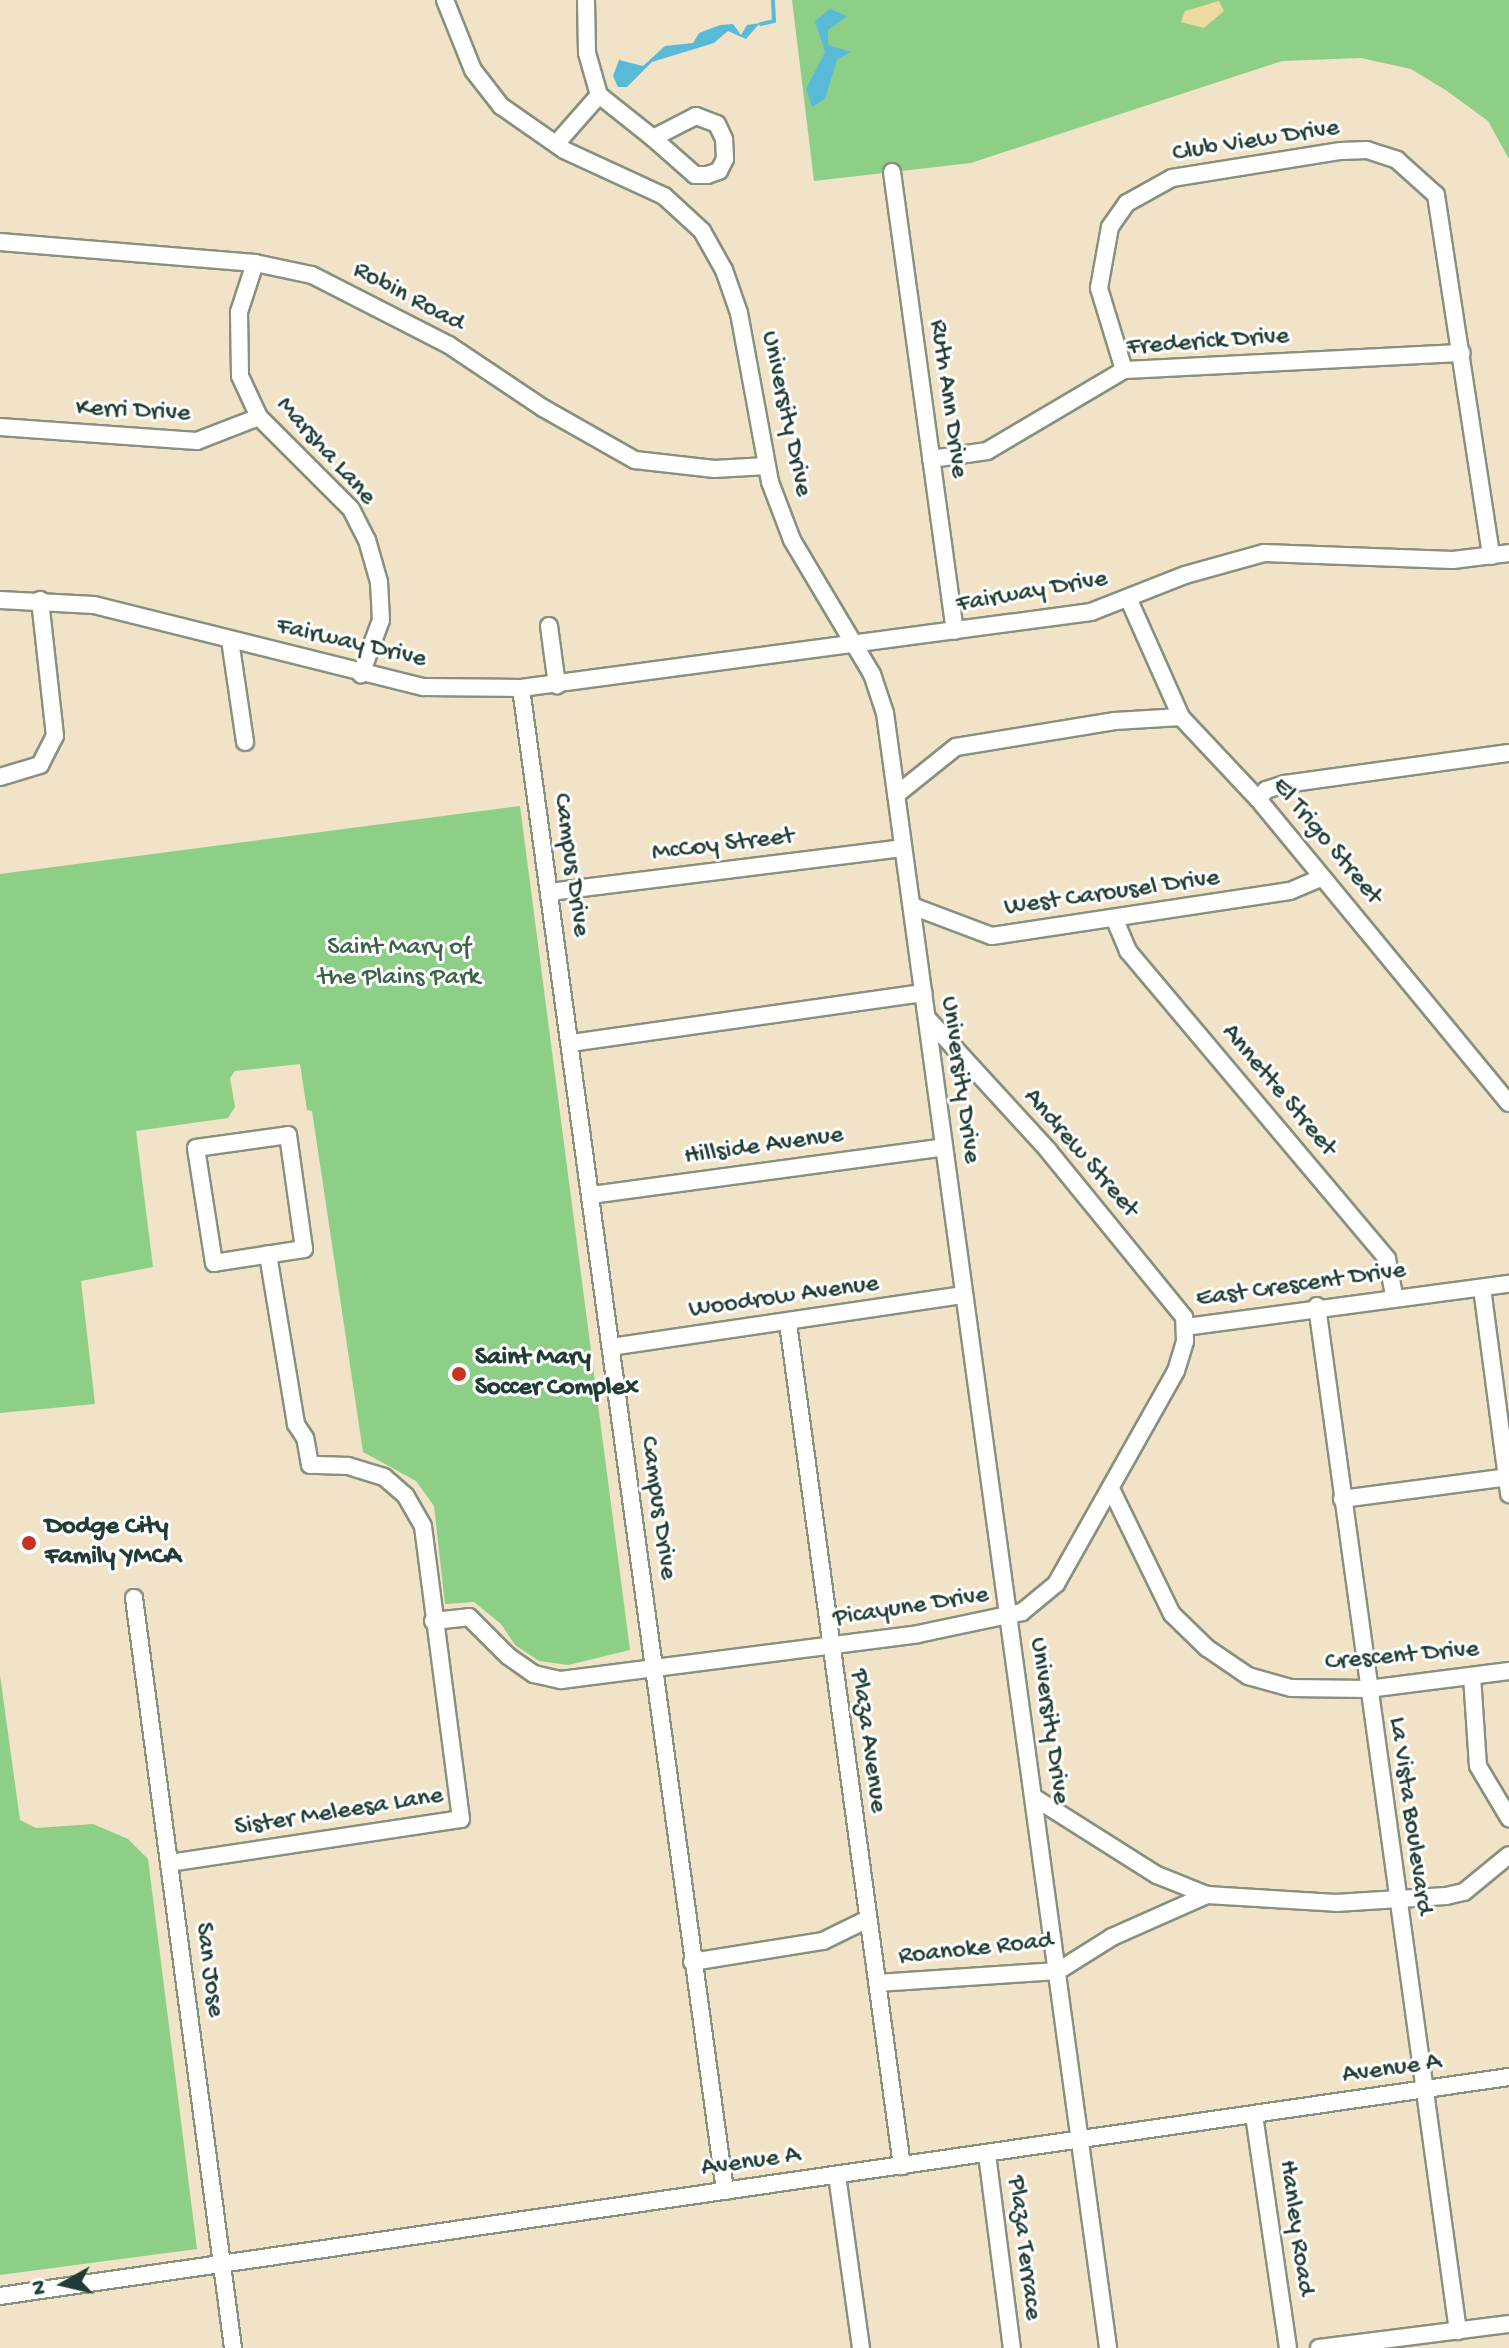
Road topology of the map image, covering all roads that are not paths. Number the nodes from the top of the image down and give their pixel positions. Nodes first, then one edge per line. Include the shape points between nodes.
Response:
1 (445, 0) edge
2 (586, 0) edge
3 (599, 95) junction
4 (653, 138) junction
5 (556, 144) junction
6 (892, 172) dead end
7 (0, 242) edge
8 (255, 263) junction
9 (1462, 353) junction
10 (1124, 370) junction
11 (259, 417) junction
12 (0, 427) edge
13 (931, 459) junction
14 (767, 466) junction
15 (1509, 553) edge
16 (1491, 556) junction
17 (0, 600) edge
18 (40, 600) junction
19 (1129, 600) junction
20 (549, 626) dead end
21 (955, 631) junction
22 (230, 640) junction
23 (853, 643) junction
24 (361, 674) junction
25 (557, 685) junction
26 (521, 688) junction
27 (1181, 717) junction
28 (245, 742) dead end
29 (1509, 753) edge
30 (0, 777) edge
31 (896, 795) junction
32 (1258, 799) junction
33 (902, 848) junction
34 (1320, 878) junction
35 (550, 892) junction
36 (912, 906) junction
37 (1115, 920) junction
38 (923, 993) junction
39 (928, 1019) junction
40 (571, 1043) junction
41 (1509, 1103) edge
42 (944, 1147) junction
43 (591, 1195) junction
44 (268, 1254) junction
45 (1509, 1284) edge
46 (1482, 1288) junction
47 (964, 1295) junction
48 (1394, 1296) junction
49 (1317, 1306) junction
50 (788, 1323) junction
51 (1185, 1327) junction
52 (611, 1347) junction
53 (1508, 1483) edge
54 (1112, 1491) junction
55 (1342, 1499) junction
56 (134, 1598) dead end
57 (1008, 1617) junction
58 (433, 1621) junction
59 (829, 1645) junction
60 (655, 1670) junction
61 (1509, 1671) edge
62 (1472, 1676) junction
63 (1368, 1689) junction
64 (1035, 1798) junction
65 (1509, 1818) edge
66 (1509, 1855) edge
67 (170, 1863) junction
68 (1207, 1895) junction
69 (1397, 1903) junction
70 (868, 1919) junction
71 (692, 1962) junction
72 (1058, 1971) junction
73 (877, 1983) junction
74 (1509, 2077) edge
75 (1423, 2090) junction
76 (1254, 2115) junction
77 (1081, 2140) junction
78 (987, 2154) junction
79 (902, 2166) junction
80 (837, 2175) junction
81 (725, 2191) junction
82 (222, 2264) junction
83 (0, 2296) edge
84 (1509, 2324) edge
85 (1458, 2331) junction
86 (233, 2348) edge
87 (861, 2348) edge
88 (1012, 2348) edge
89 (1108, 2348) edge
90 (1288, 2348) edge
91 (1319, 2348) edge

1 - 5 street, University Drive via 473,70 501,106
2 - 3 street via 587,53
3 - 4 street
3 - 5 street
4 - 4 street via 695,175 719,171 725,159 724,139 707,116 696,116
5 - 14 street, University Drive via 664,196 702,231 724,270 739,313
6 - 13 street, Ruth Ann Drive
7 - 8 street, Robin Road
8 - 11 street, Marsha Lane via 239,312 236,351 246,396
8 - 14 street, Robin Road via 312,275 380,306 635,460 714,469
9 - 10 street, Frederick Drive
9 - 10 street, Club View Drive via 1436,195 1420,175 1397,160 1354,150 1172,178 1127,203 1110,227 1099,288
9 - 16 street, Club View Drive
10 - 13 street, Frederick Drive via 1097,381 987,451
11 - 12 street, Kerri Drive via 197,441
11 - 24 street, Marsha Lane via 351,509 367,540 379,582 381,620
13 - 21 street, Ruth Ann Drive
14 - 23 street, University Drive via 792,540
15 - 16 street, Fairway Drive
16 - 19 street, Fairway Drive via 1453,560 1264,553 1185,575
17 - 18 street, Fairway Drive
18 - 22 street, Fairway Drive via 94,605
18 - 30 street via 55,736 40,765
19 - 21 street, Fairway Drive via 1091,612
19 - 27 street, El Trigo Street
20 - 25 street
21 - 23 street, Fairway Drive
22 - 24 street, Fairway Drive
22 - 28 street
23 - 25 street, Fairway Drive
23 - 31 street, University Drive via 872,674 885,713
24 - 26 street, Fairway Drive via 424,687
25 - 26 street, Fairway Drive
26 - 35 street, Campus Drive
27 - 31 street via 1115,721 956,747
27 - 32 street, El Trigo Street
29 - 32 street via 1285,784
31 - 33 street, University Drive
32 - 34 street, El Trigo Street
33 - 35 street, McCoy Street
33 - 36 street, University Drive
34 - 37 street, West Carousel Drive via 1290,891
34 - 41 street, El Trigo Street via 1348,905
35 - 40 street, Campus Drive
36 - 37 street, West Carousel Drive via 992,936
36 - 38 street, University Drive
37 - 48 street, Annette Street via 1128,951 1387,1259
38 - 39 street, University Drive
38 - 40 street
39 - 42 street, University Drive
39 - 51 street, Andrew Street via 1179,1305
40 - 43 street, Campus Drive
42 - 43 street, Hillside Avenue
42 - 47 street, University Drive
43 - 52 street, Campus Drive
44 - 44 street via 214,1263 196,1148 288,1135 304,1249
44 - 58 street, Sister Meleesa Lane via 296,1424 310,1465 348,1466 384,1477 406,1496 423,1526
45 - 46 street, East Crescent Drive
46 - 48 street, East Crescent Drive
46 - 53 street
47 - 50 street, Woodrow Avenue
47 - 57 street, University Drive
48 - 49 street, East Crescent Drive
49 - 51 street, East Crescent Drive
49 - 55 street, La Vista Boulevard
50 - 52 street, Woodrow Avenue
50 - 59 street, Plaza Avenue
51 - 54 street, East Crescent Drive via 1176,1371
52 - 60 street, Campus Drive
53 - 55 street
54 - 57 street, Picayune Drive via 1056,1584 1035,1604
54 - 63 street, Crescent Drive via 1172,1614 1207,1648 1248,1676 1291,1688
55 - 63 street, La Vista Boulevard
56 - 67 street, San Jose
57 - 59 street, Picayune Drive
57 - 64 street, University Drive
58 - 60 street via 469,1617 508,1656 548,1677
58 - 67 street, Sister Meleesa Lane via 461,1819
59 - 60 street, Picayune Drive
59 - 70 street, Plaza Avenue
60 - 71 street, Campus Drive
61 - 62 street, Crescent Drive
62 - 63 street, Crescent Drive
62 - 65 street via 1478,1766
63 - 69 street, La Vista Boulevard
64 - 68 street, Roanoke Road via 1157,1875
64 - 72 street, University Drive
66 - 69 street, Roanoke Road via 1464,1892
67 - 82 street, San Jose
68 - 69 street, Roanoke Road
68 - 72 street, Roanoke Road via 1112,1937
69 - 75 street, La Vista Boulevard
70 - 71 street, Roanoke Road via 810,1945
70 - 73 street, Plaza Avenue
71 - 81 street, Campus Drive
72 - 73 street, Roanoke Road
72 - 77 street, University Drive
73 - 79 street, Plaza Avenue
74 - 75 street, Avenue A
75 - 76 street, Avenue A
75 - 85 street, La Vista Boulevard
76 - 77 street, Avenue A
76 - 90 street, Hanley Road
77 - 78 street, Avenue A
77 - 89 street, University Drive
78 - 79 street, Avenue A
78 - 88 street, Plaza Terrace
79 - 80 street, Avenue A
80 - 81 street, Avenue A
80 - 87 street
81 - 82 street, Avenue A
82 - 83 street, Avenue A
82 - 86 street, San Jose
84 - 85 street
85 - 91 street

